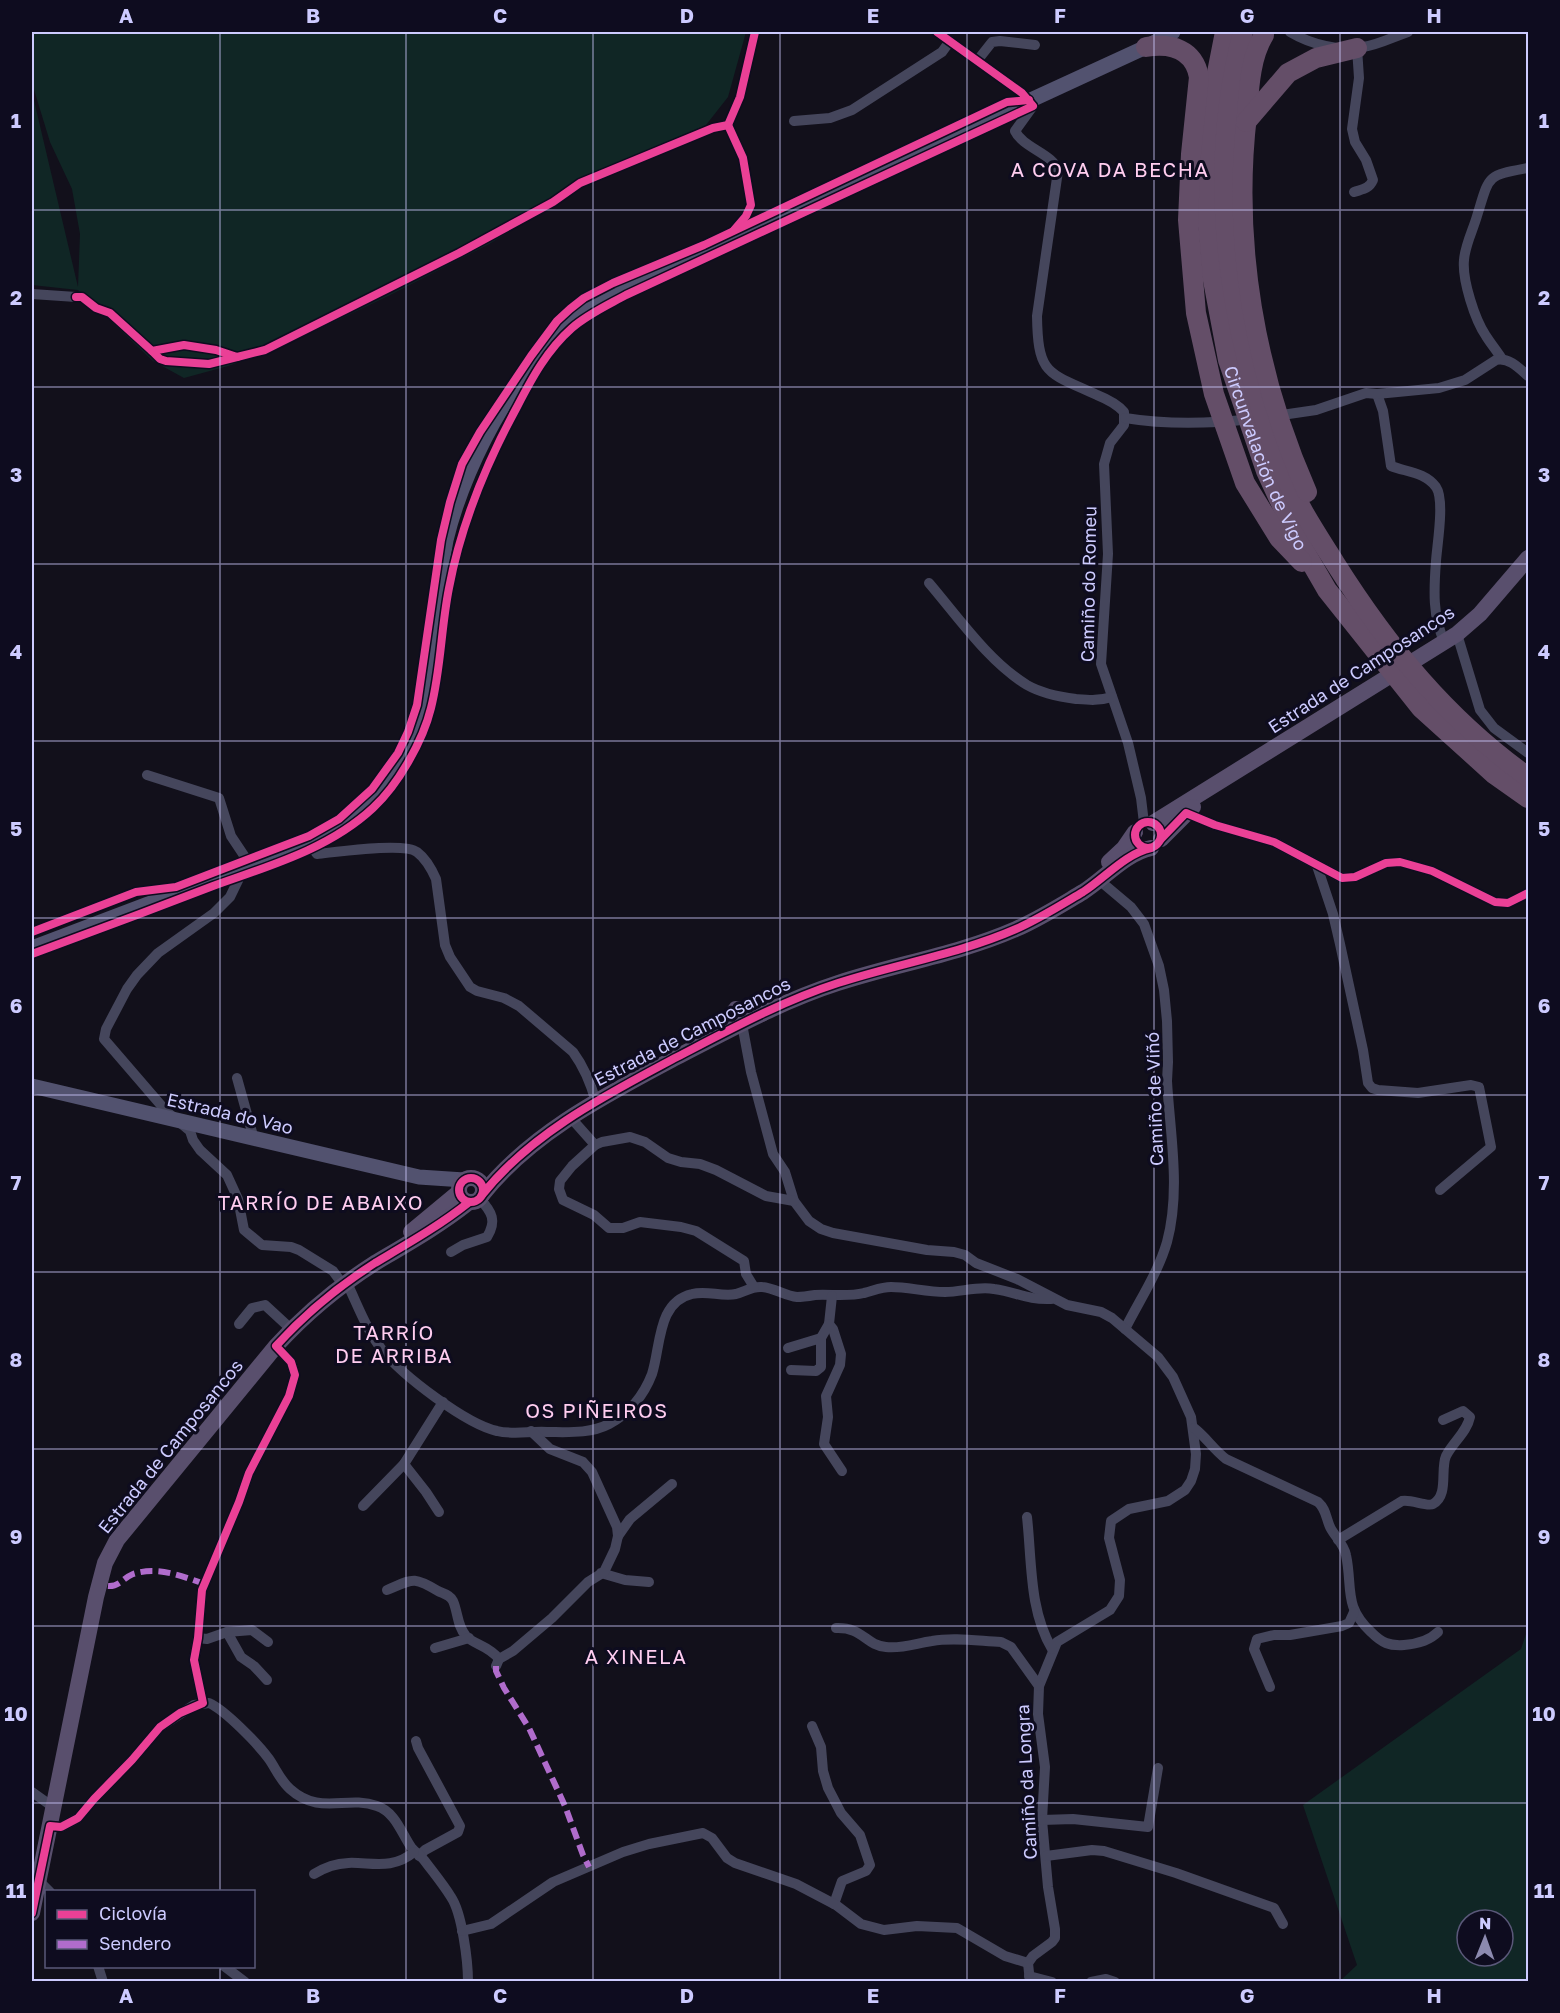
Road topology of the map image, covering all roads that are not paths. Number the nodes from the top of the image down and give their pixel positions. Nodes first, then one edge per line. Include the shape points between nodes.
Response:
1 (937, 32) edge
2 (1173, 32) edge
3 (1214, 32) edge
4 (1225, 32) edge
5 (1242, 32) edge
6 (1290, 32) edge
7 (1408, 32) edge
8 (1269, 33) edge
9 (950, 41) junction
10 (1035, 45) dead end
11 (1146, 46) junction
12 (1357, 48) junction
13 (977, 61) junction
14 (1227, 65) junction
15 (1199, 77) junction
16 (1029, 100) junction
17 (794, 122) dead end
18 (1246, 122) junction
19 (1528, 168) edge
20 (1354, 192) dead end
21 (32, 294) edge
22 (76, 297) dead end
23 (1502, 359) junction
24 (534, 362) junction
25 (1528, 376) edge
26 (1377, 394) junction
27 (1125, 418) junction
28 (503, 426) junction
29 (470, 470) junction
30 (454, 531) junction
31 (1528, 558) edge
32 (929, 583) dead end
33 (1327, 590) junction
34 (1364, 610) junction
35 (1451, 638) junction
36 (1112, 697) junction
37 (1528, 753) edge
38 (147, 775) dead end
39 (1230, 775) junction
40 (1528, 777) edge
41 (1528, 798) edge
42 (1190, 815) junction
43 (1144, 826) junction
44 (309, 843) junction
45 (1156, 844) junction
46 (1317, 866) junction
47 (248, 867) junction
48 (1099, 880) junction
49 (1528, 893) edge
50 (1063, 902) junction
51 (32, 948) edge
52 (738, 1017) junction
53 (237, 1078) dead end
54 (32, 1086) edge
55 (596, 1102) junction
56 (571, 1118) junction
57 (175, 1120) junction
58 (251, 1138) junction
59 (595, 1145) junction
60 (420, 1177) junction
61 (1440, 1190) dead end
62 (466, 1191) junction
63 (794, 1201) junction
64 (451, 1252) dead end
65 (375, 1264) junction
66 (345, 1284) junction
67 (754, 1287) junction
68 (832, 1296) junction
69 (1055, 1299) junction
70 (239, 1324) dead end
71 (829, 1324) junction
72 (291, 1329) junction
73 (1125, 1329) junction
74 (821, 1338) junction
75 (276, 1346) junction
76 (788, 1348) dead end
77 (791, 1370) dead end
78 (443, 1402) junction
79 (1443, 1420) dead end
80 (1194, 1428) junction
81 (531, 1431) junction
82 (404, 1464) junction
83 (842, 1471) dead end
84 (672, 1484) dead end
85 (363, 1506) dead end
86 (439, 1512) dead end
87 (1027, 1517) dead end
88 (618, 1536) junction
89 (1338, 1540) junction
90 (601, 1573) junction
91 (649, 1582) dead end
92 (387, 1590) dead end
93 (1354, 1612) junction
94 (836, 1628) dead end
95 (227, 1632) junction
96 (1438, 1632) dead end
97 (198, 1638) junction
98 (469, 1638) junction
99 (268, 1642) dead end
100 (435, 1648) dead end
101 (1052, 1649) junction
102 (267, 1680) dead end
103 (1039, 1686) junction
104 (1270, 1687) dead end
105 (203, 1702) junction
106 (812, 1726) dead end
107 (416, 1741) dead end
108 (1158, 1768) dead end
109 (32, 1792) edge
110 (53, 1807) junction
111 (1042, 1820) junction
112 (50, 1826) junction
113 (417, 1854) junction
114 (1046, 1856) junction
115 (314, 1874) dead end
116 (44, 1886) edge
117 (834, 1904) junction
118 (32, 1910) edge
119 (1283, 1924) dead end
120 (462, 1931) junction
121 (1028, 1963) junction
122 (227, 1968) edge
123 (1029, 1979) edge
124 (245, 1982) edge
125 (468, 1982) edge
126 (1052, 1982) edge
127 (1091, 1982) edge
128 (1115, 1982) edge

1 - 9 street
2 - 11 main road
3 - 15 highway
4 - 14 highway, Circunvalación de Vigo
5 - 8 main road
5 - 14 highway, Circunvalación de Vigo
6 - 12 street via 1329,46
7 - 12 street
8 - 18 highway via 1255,60
9 - 13 street
9 - 17 street via 942,52 852,110 830,118
10 - 13 street via 992,42
11 - 15 highway via 1183,51 1194,60
11 - 16 main road
12 - 18 highway via 1316,58 1288,73
12 - 20 street via 1359,78 1352,129 1373,180 1366,189
13 - 16 street
14 - 33 highway, Circunvalación de Vigo via 1210,124 1206,202 1221,329 1266,471
14 - 34 highway, Circunvalación de Vigo via 1225,214 1229,269 1242,344 1282,470
15 - 33 highway via 1188,220 1196,312 1214,394 1245,483 1279,537
16 - 24 main road via 601,298 568,323
16 - 27 street via 1033,106 1015,131 1018,139 1058,171 1037,315 1042,360 1054,375 1120,407
18 - 34 highway via 1241,174 1242,228 1258,340 1300,477 1325,533 1362,595
19 - 23 street via 1492,178 1482,197 1464,261 1477,317
21 - 22 street
23 - 25 street
23 - 26 street via 1465,380 1439,388
24 - 28 main road
24 - 29 main road via 501,410
26 - 27 street via 1358,394 1316,410 1213,424 1160,424
26 - 35 street via 1391,466 1416,473 1438,490 1438,632
27 - 36 street, Camiño do Romeu via 1110,443 1104,464 1108,554 1101,664
28 - 29 main road
28 - 30 main road
29 - 30 main road
30 - 44 main road via 423,712 415,734 380,791 361,810
31 - 35 main road, Estrada de Camposancos via 1496,597
32 - 36 street via 995,660 1026,685 1070,698 1100,701
33 - 41 highway, Circunvalación de Vigo via 1420,708 1494,774
34 - 40 highway, Circunvalación de Vigo via 1444,706
35 - 37 street via 1480,710 1494,728
35 - 39 main road, Estrada de Camposancos
36 - 43 street, Camiño do Romeu via 1136,773
38 - 47 street via 219,798 231,836
39 - 42 main road, Estrada de Camposancos
39 - 43 main road, Estrada de Camposancos
42 - 45 main road, Estrada de Camposancos
42 - 46 street via 1274,842
43 - 45 main road via 1159,828
43 - 45 main road via 1138,845
43 - 50 main road, Estrada de Camposancos via 1096,876
44 - 47 main road
44 - 55 street via 318,854 401,847 417,852 433,871 445,945 470,987 519,1006 573,1052
45 - 48 main road, Estrada de Camposancos via 1138,851
46 - 49 street via 1348,878 1386,863 1400,862 1432,871 1495,902 1508,903
46 - 61 street via 1333,914 1368,1083 1378,1090 1418,1093 1471,1084 1479,1087 1491,1147
47 - 51 main road
47 - 57 street via 230,897 214,913 158,953 137,975 106,1029 105,1043
48 - 50 main road, Estrada de Camposancos
48 - 73 street, Camiño de Viñó via 1131,907 1144,924 1159,966 1167,1021 1174,1205 1160,1262
50 - 52 main road, Estrada de Camposancos via 1032,922 994,938 836,983 763,1014
52 - 55 main road, Estrada de Camposancos via 715,1037
52 - 63 street via 773,1154 785,1172
53 - 58 street
54 - 57 main road, Estrada do Vao
55 - 56 main road, Estrada de Camposancos
56 - 59 street
56 - 62 main road, Estrada de Camposancos
57 - 58 main road, Estrada do Vao
57 - 66 street via 190,1131 200,1150 227,1175 238,1199 244,1230 262,1245 299,1250 333,1271
58 - 60 main road, Estrada do Vao
59 - 63 street via 630,1137 669,1158 716,1170 766,1196
59 - 67 street via 560,1181 564,1200 594,1215 609,1228 640,1222 696,1231 744,1261
60 - 62 main road, Estrada do Vao
60 - 62 main road, Estrada do Vao
62 - 64 street via 492,1214 492,1230 487,1237
62 - 65 main road, Estrada de Camposancos via 441,1206
62 - 65 main road, Estrada de Camposancos via 413,1242
63 - 69 street via 809,1221 821,1229 954,1252
65 - 66 main road, Estrada de Camposancos
66 - 72 main road, Estrada de Camposancos
66 - 78 street via 383,1351
67 - 68 street via 776,1289 795,1297
67 - 81 street via 736,1294 702,1291 687,1295 668,1309 644,1391 608,1425 575,1432
68 - 69 street via 882,1287 944,1292 994,1288 1034,1299
68 - 71 street
69 - 73 street via 1101,1312
70 - 72 street via 252,1308 265,1305
71 - 74 street
71 - 83 street via 842,1354 826,1396 824,1444
72 - 75 main road, Estrada de Camposancos
73 - 80 street via 1166,1366
74 - 76 street
74 - 77 street via 819,1370
75 - 97 street via 295,1369 292,1385 249,1473 202,1590
75 - 110 main road, Estrada de Camposancos via 124,1530 111,1551 96,1596
78 - 81 street via 488,1428 512,1433
78 - 82 street
79 - 89 street via 1462,1411 1470,1417 1443,1462 1442,1487 1434,1504 1402,1501
80 - 89 street via 1226,1459 1318,1502
80 - 101 street via 1195,1469 1185,1490 1168,1501 1129,1509 1111,1521 1109,1538 1120,1590 1116,1603 1064,1636
81 - 88 street via 550,1449 583,1462 592,1472
82 - 85 street
82 - 86 street
84 - 88 street via 630,1519
87 - 101 street via 1035,1606
88 - 90 street via 612,1558
89 - 93 street via 1346,1554
90 - 91 street
90 - 98 street via 498,1663 494,1652
92 - 98 street via 416,1580 448,1596
93 - 96 street via 1389,1646 1418,1643
93 - 104 street via 1349,1623 1342,1626 1257,1639 1254,1649
94 - 103 street via 854,1630 883,1647 913,1646 933,1640 1001,1642 1011,1647
95 - 97 street
95 - 99 street via 252,1630
95 - 102 street via 241,1657
97 - 105 street via 194,1660
98 - 100 street
101 - 103 street, Camiño da Longra
103 - 111 street, Camiño da Longra via 1038,1714 1045,1767
105 - 112 street via 160,1727 78,1818 61,1827
105 - 113 street via 223,1711 270,1759 280,1777 298,1795 318,1804 368,1803 384,1809
106 - 117 street via 821,1747 828,1788 841,1814 860,1834 870,1865 866,1871 842,1881
107 - 113 street via 460,1826 458,1832
108 - 111 street via 1148,1827 1073,1819
109 - 110 street
110 - 112 main road, Estrada de Camposancos
111 - 114 street, Camiño da Longra
112 - 116 main road, Estrada de Camposancos
113 - 115 street via 394,1863 337,1864
113 - 120 street via 456,1905
114 - 119 street via 1104,1851 1274,1908
114 - 121 street, Camiño da Longra via 1055,1938
116 - 118 main road, Estrada de Camposancos
117 - 120 street via 796,1884 735,1863 703,1833 622,1852 553,1882 491,1924
117 - 121 street via 861,1924 884,1930 917,1926 957,1928 1005,1956
120 - 125 street
121 - 123 street
122 - 124 street
123 - 126 street
127 - 128 street

